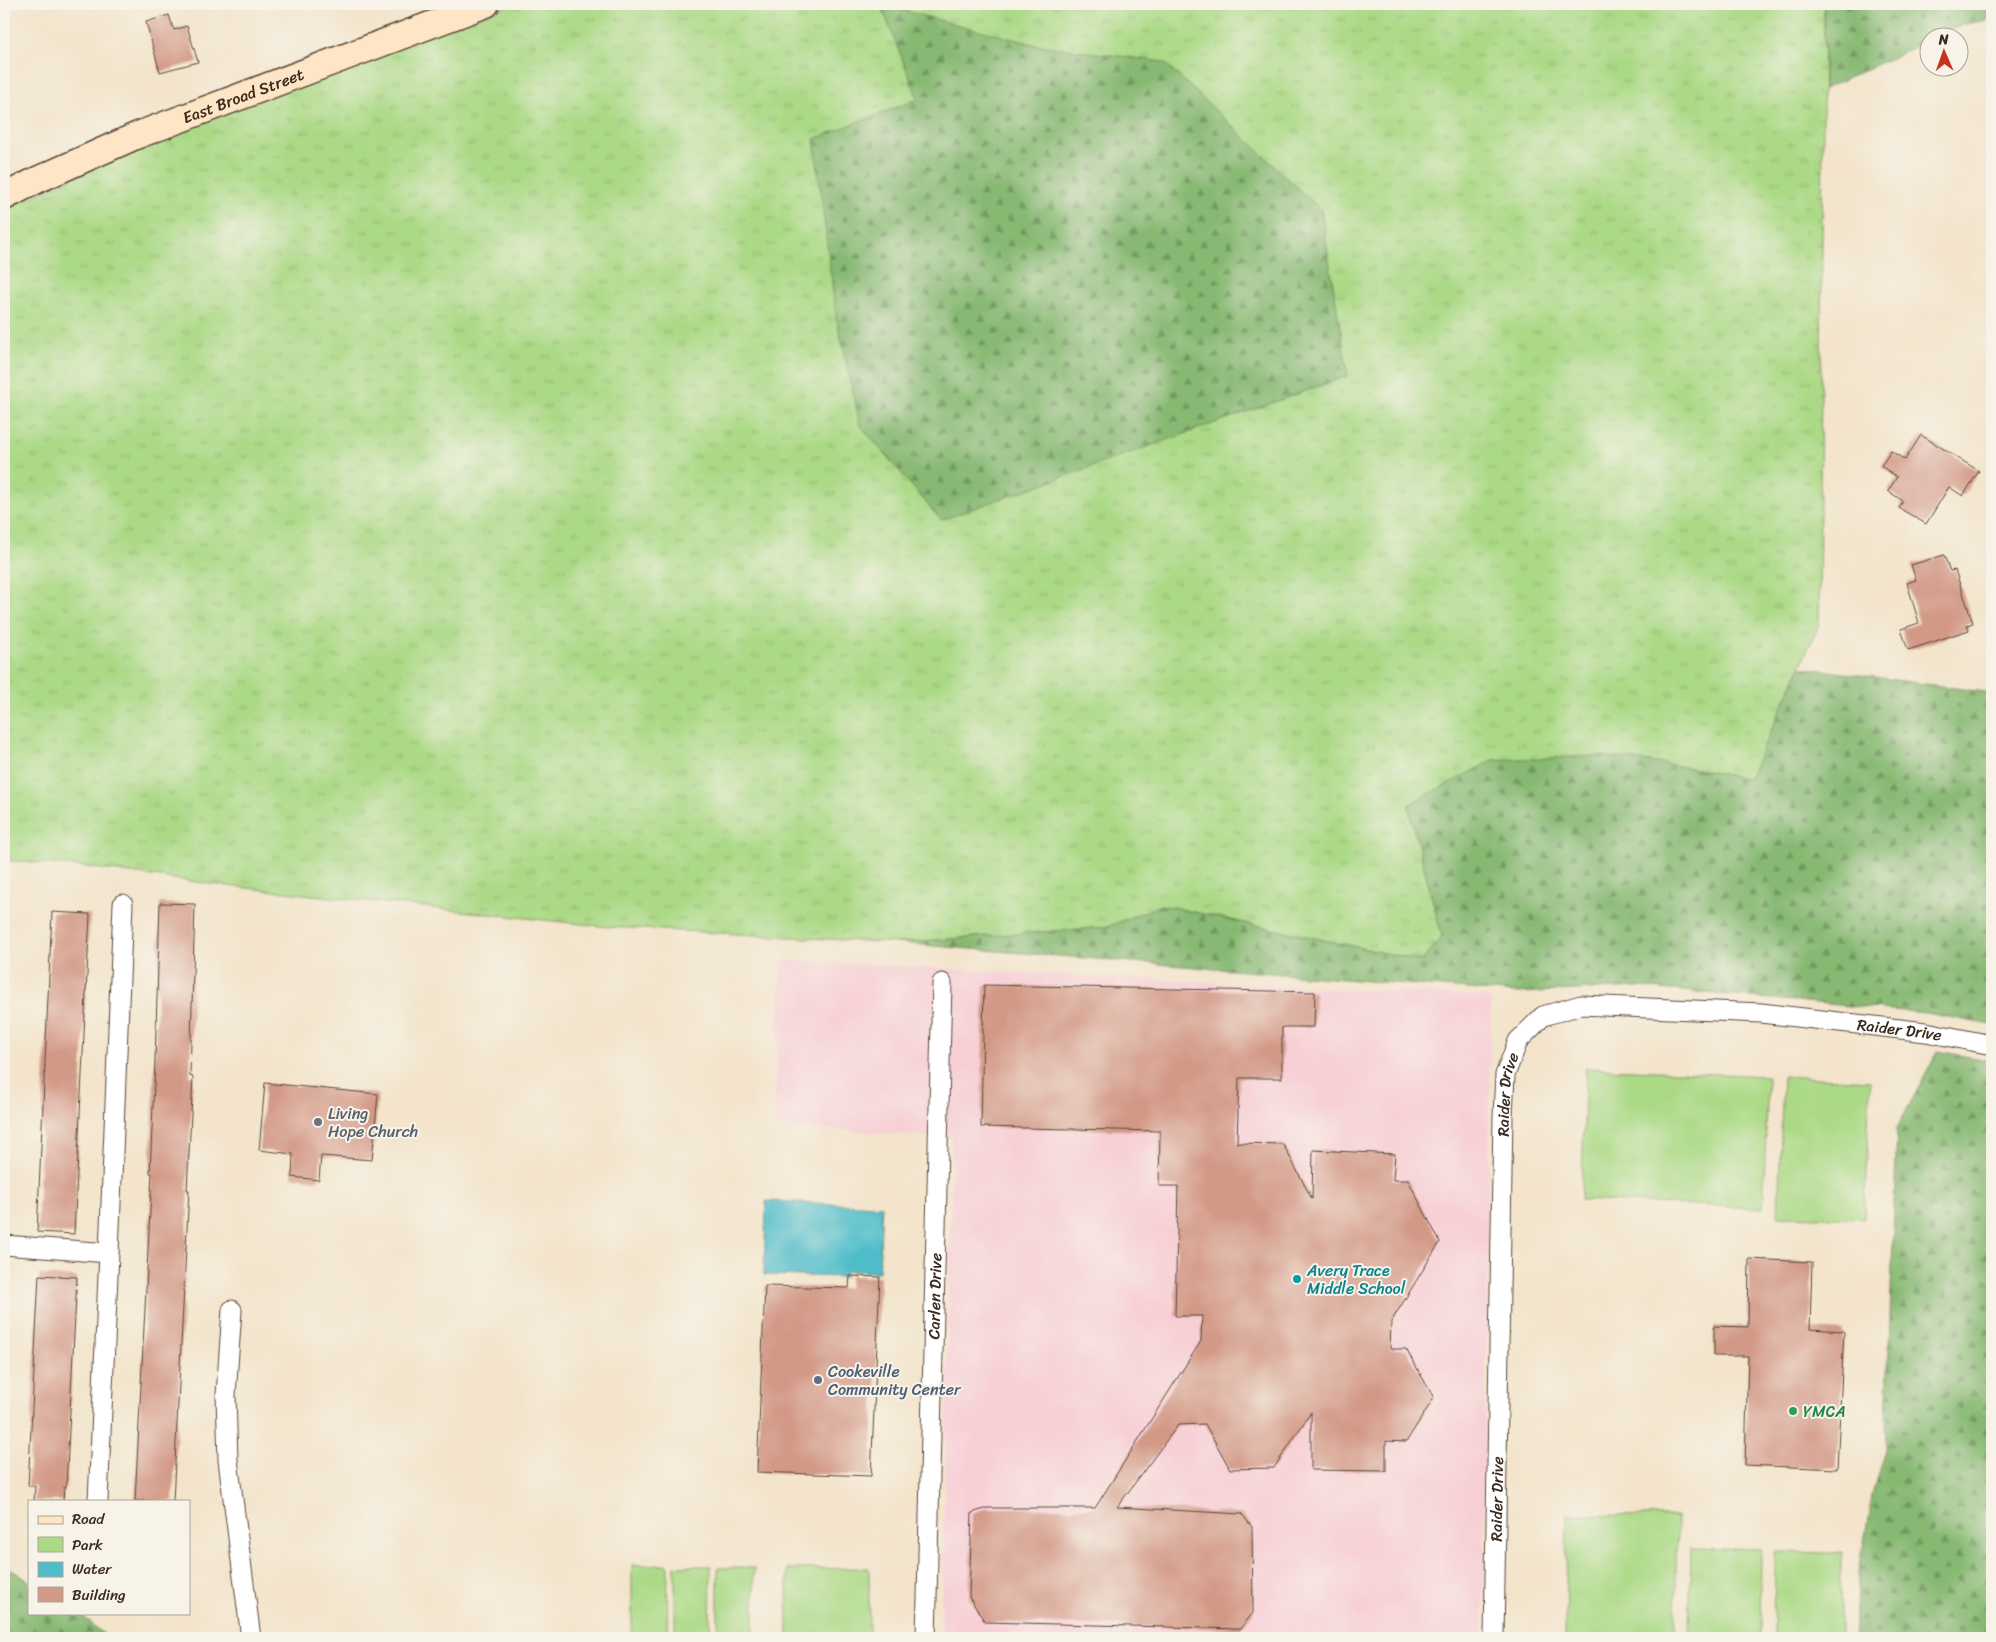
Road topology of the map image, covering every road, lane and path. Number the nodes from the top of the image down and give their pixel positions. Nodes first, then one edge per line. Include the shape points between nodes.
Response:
1 (486, 4) edge
2 (4, 197) edge
3 (123, 904) dead end
4 (942, 983) dead end
5 (1992, 1044) edge
6 (4, 1244) edge
7 (109, 1253) junction
8 (232, 1310) dead end
9 (98, 1500) edge
10 (251, 1638) edge
11 (926, 1638) edge
12 (1494, 1638) edge

1 - 2 street, East Broad Street via 138,135
3 - 7 street
4 - 11 street, Carlen Drive
5 - 12 street, Raider Drive via 1926,1032 1761,1014 1582,1005 1542,1016 1518,1041 1505,1075 1503,1116
6 - 7 street
7 - 9 street
8 - 10 street via 226,1395 228,1460

